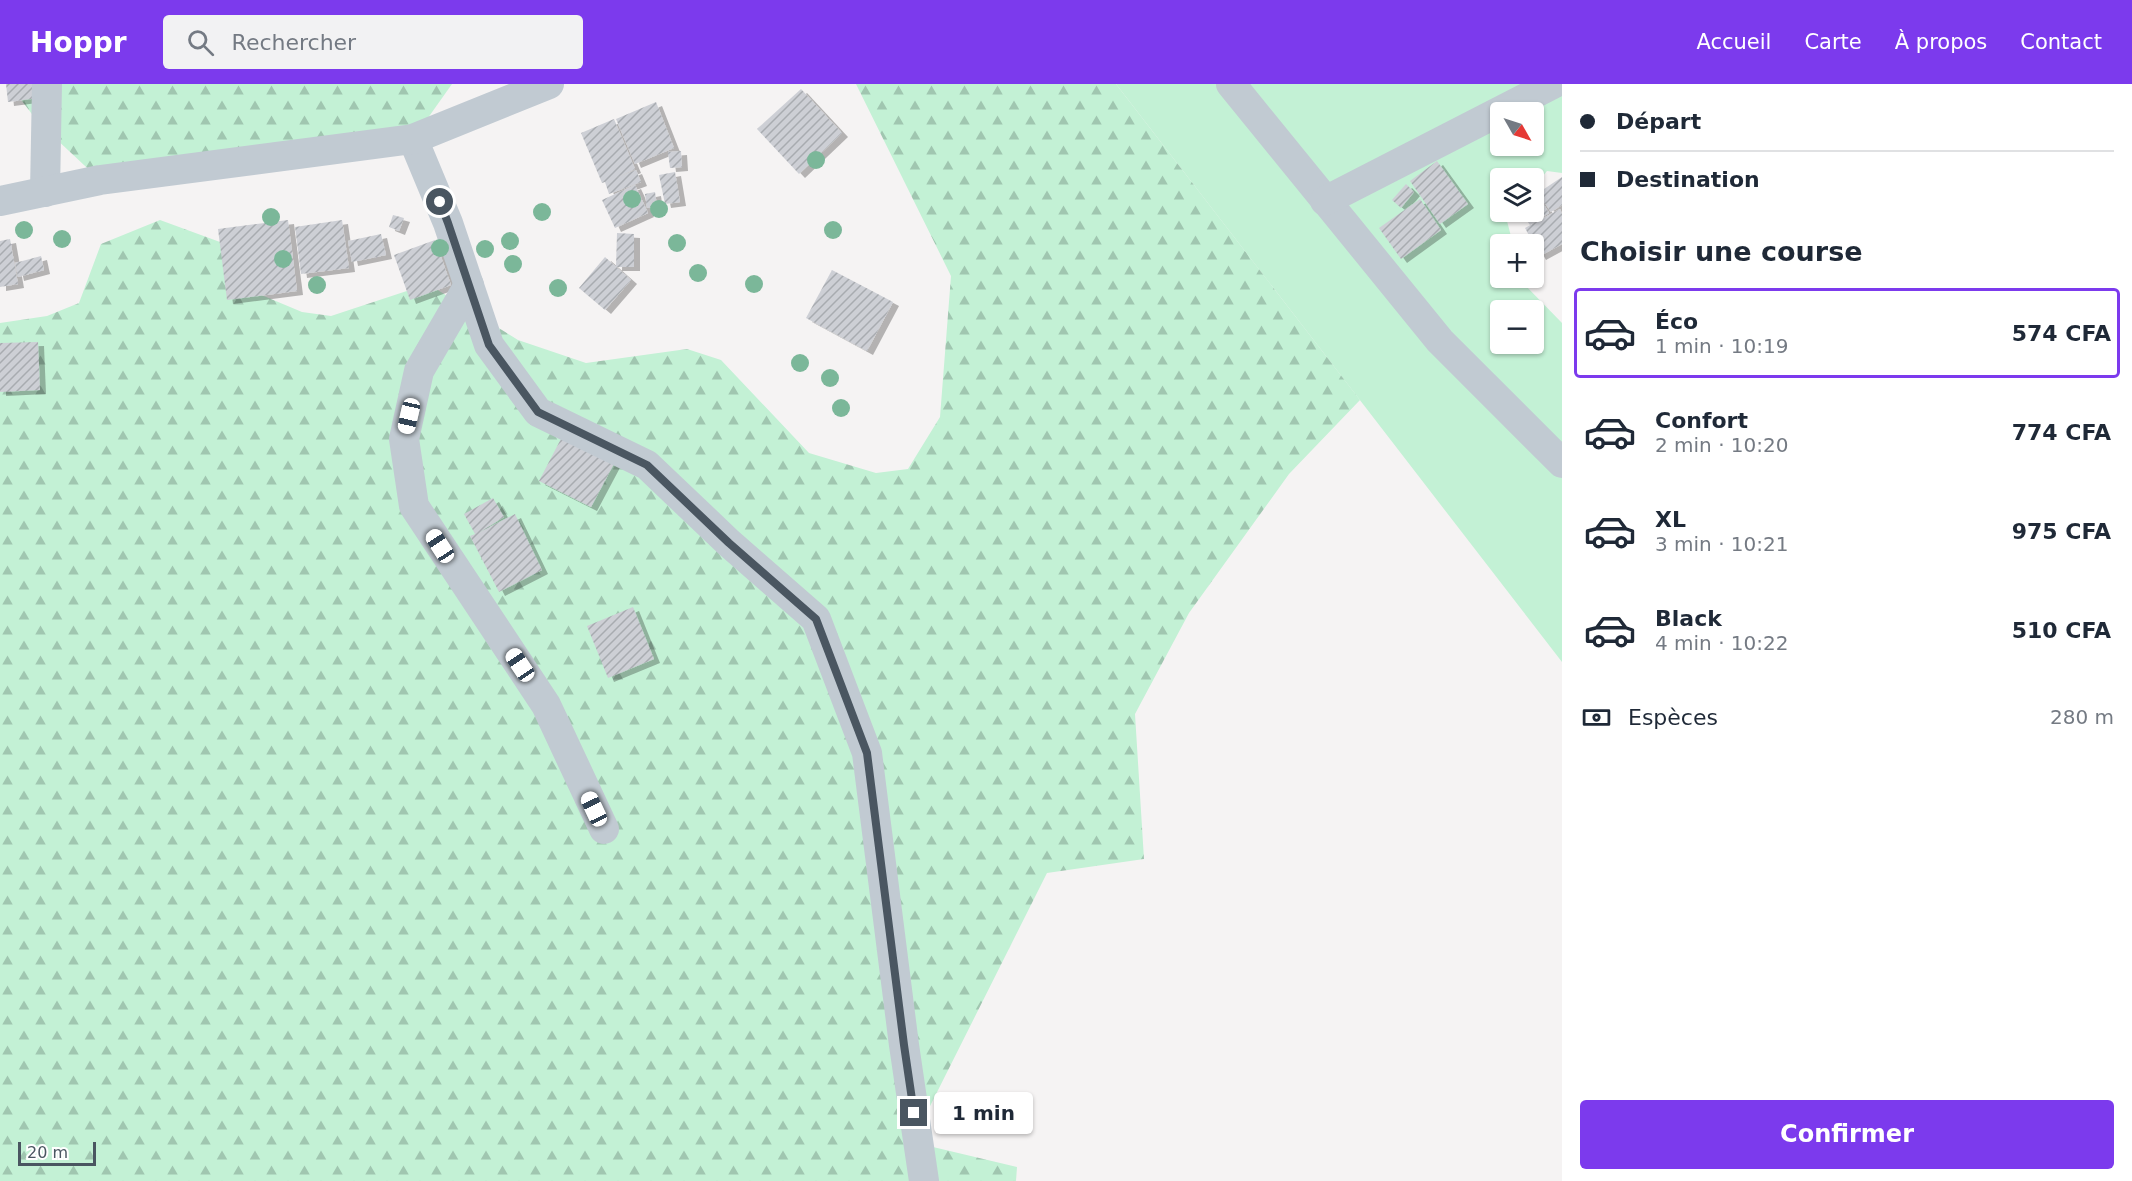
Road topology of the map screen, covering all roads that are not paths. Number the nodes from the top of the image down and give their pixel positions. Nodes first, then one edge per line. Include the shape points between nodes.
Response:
1 (47, 84) edge
2 (549, 84) edge
3 (1231, 84) edge
4 (1553, 84) edge
5 (413, 139) junction
6 (45, 192) junction
7 (0, 201) edge
8 (1325, 201) junction
9 (469, 285) junction
10 (1562, 463) edge
11 (604, 829) dead end
12 (924, 1181) edge

1 - 6 street
2 - 5 street
3 - 8 street
4 - 8 street
5 - 6 street via 100,180
5 - 9 street
6 - 7 street
8 - 10 street via 1440,341
9 - 11 street via 419,371 404,439 414,506 546,705
9 - 12 street via 489,345 538,412 647,465 816,619 867,753

